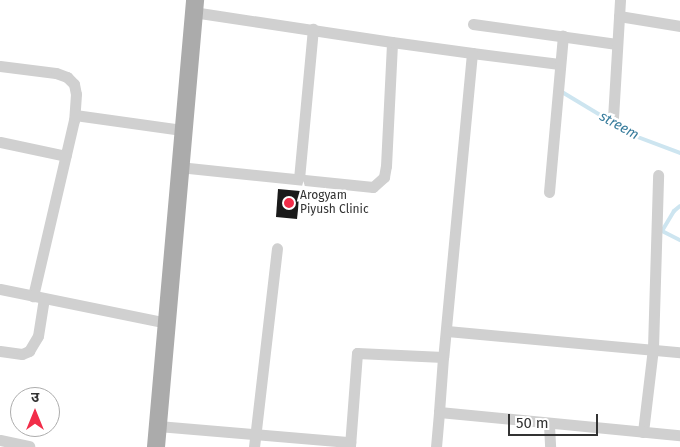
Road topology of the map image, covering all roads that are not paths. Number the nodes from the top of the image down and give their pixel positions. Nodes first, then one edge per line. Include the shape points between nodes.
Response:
1 (620, 0) edge
2 (194, 6) edge
3 (619, 16) junction
4 (473, 24) dead end
5 (680, 26) edge
6 (313, 30) junction
7 (563, 36) junction
8 (392, 42) junction
9 (617, 44) junction
10 (472, 53) junction
11 (559, 64) junction
12 (0, 66) edge
13 (75, 115) junction
14 (613, 118) dead end
15 (182, 130) junction
16 (0, 142) edge
17 (66, 156) junction
18 (179, 167) junction
19 (658, 175) dead end
20 (298, 179) junction
21 (549, 192) dead end
22 (277, 248) dead end
23 (0, 289) edge
24 (38, 298) junction
25 (167, 323) junction
26 (447, 331) junction
27 (653, 348) junction
28 (0, 351) edge
29 (680, 352) edge
30 (443, 357) junction
31 (439, 412) junction
32 (549, 425) junction
33 (158, 426) junction
34 (643, 432) junction
35 (256, 433) junction
36 (680, 436) edge
37 (0, 440) edge
38 (350, 445) edge
39 (29, 446) dead end
40 (156, 447) edge
41 (254, 447) edge
42 (436, 447) edge
43 (550, 447) edge

1 - 3 street
2 - 6 street
2 - 15 main road
3 - 5 street
3 - 9 street
4 - 7 street
6 - 8 street
6 - 20 street
7 - 9 street
7 - 11 street
8 - 10 street
8 - 20 street via 384,177 379,184 366,188
9 - 14 street
10 - 11 street
10 - 26 street
11 - 21 street
12 - 13 street via 67,77 74,84
13 - 15 street
13 - 17 street
15 - 18 main road
16 - 17 street
17 - 24 street
18 - 20 street
18 - 25 main road
19 - 27 street
22 - 35 street
23 - 24 street
24 - 25 street
24 - 28 street via 38,336 29,351 22,354
25 - 33 main road
26 - 27 street
26 - 30 street
27 - 29 street
27 - 34 street
30 - 31 street
30 - 38 street via 358,353
31 - 32 street
31 - 42 street
32 - 34 street
32 - 43 street
33 - 35 street
33 - 40 main road
34 - 36 street
35 - 38 street
35 - 41 street
37 - 39 street

